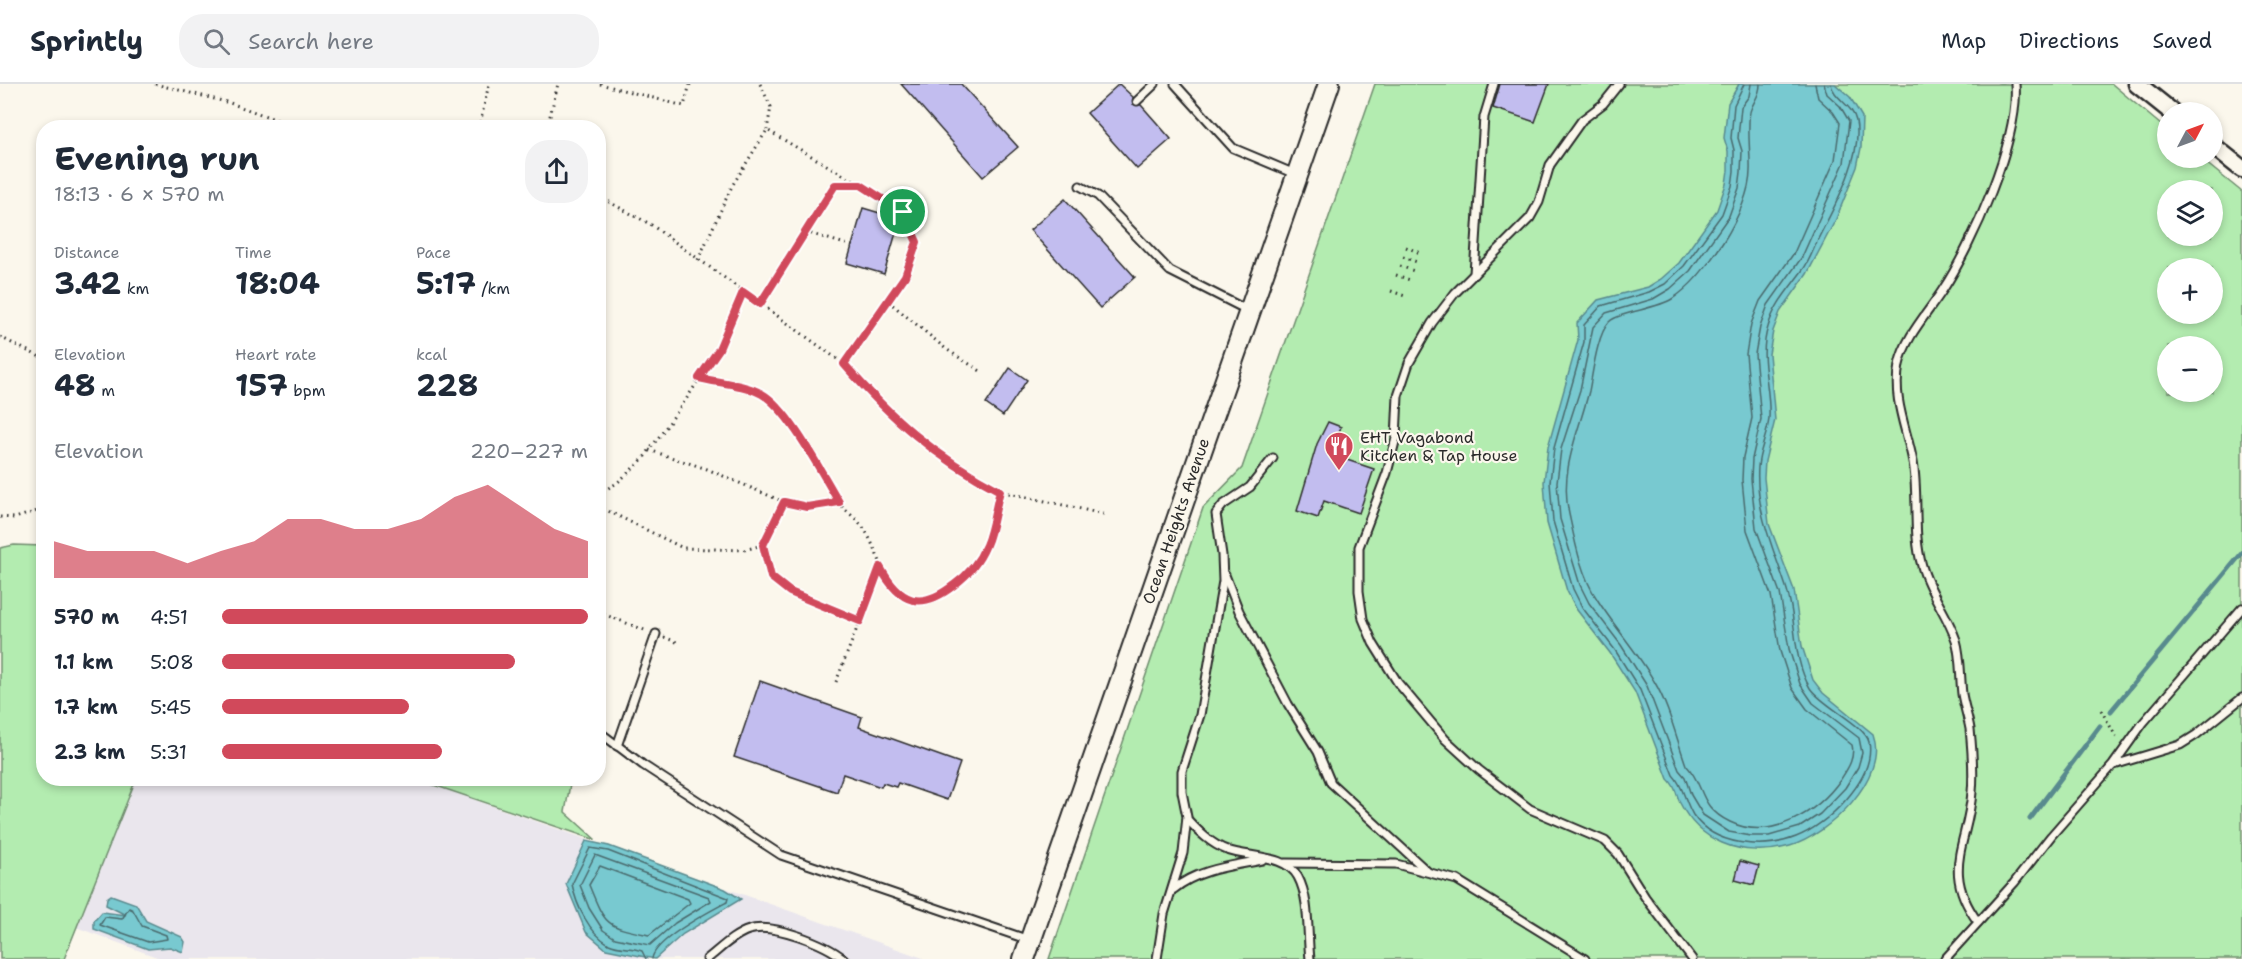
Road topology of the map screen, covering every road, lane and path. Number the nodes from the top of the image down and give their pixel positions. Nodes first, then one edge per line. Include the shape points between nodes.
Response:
1 (155, 84) edge
2 (489, 84) edge
3 (558, 84) edge
4 (600, 84) edge
5 (690, 84) edge
6 (760, 84) edge
7 (1155, 84) edge
8 (1175, 84) edge
9 (1329, 84) edge
10 (1494, 84) edge
11 (1620, 84) edge
12 (2015, 84) edge
13 (2137, 84) edge
14 (1137, 100) dead end
15 (2160, 102) edge
16 (276, 120) edge
17 (481, 120) edge
18 (549, 120) edge
19 (767, 130) junction
20 (2223, 154) edge
21 (2242, 169) edge
22 (1297, 175) junction
23 (861, 185) junction
24 (1080, 186) dead end
25 (606, 200) edge
26 (805, 232) junction
27 (852, 246) dead end
28 (1406, 247) dead end
29 (1420, 253) dead end
30 (1402, 257) dead end
31 (698, 260) junction
32 (1417, 262) dead end
33 (1400, 266) dead end
34 (1414, 271) dead end
35 (1474, 274) junction
36 (1396, 275) dead end
37 (1410, 280) dead end
38 (1391, 291) dead end
39 (743, 292) junction
40 (1405, 296) dead end
41 (888, 301) junction
42 (760, 304) junction
43 (1250, 311) junction
44 (0, 337) edge
45 (36, 355) edge
46 (844, 364) junction
47 (982, 372) dead end
48 (699, 378) junction
49 (649, 450) junction
50 (1273, 458) dead end
51 (606, 488) edge
52 (1000, 491) junction
53 (784, 502) junction
54 (839, 502) junction
55 (606, 510) edge
56 (36, 511) edge
57 (1108, 514) dead end
58 (0, 517) edge
59 (763, 545) junction
60 (880, 567) junction
61 (1223, 570) junction
62 (2242, 608) edge
63 (606, 615) edge
64 (860, 621) junction
65 (657, 634) junction
66 (679, 643) dead end
67 (836, 682) dead end
68 (2242, 698) edge
69 (2101, 710) dead end
70 (606, 737) edge
71 (617, 746) junction
72 (2123, 749) junction
73 (2113, 765) junction
74 (1187, 819) junction
75 (1268, 859) junction
76 (1285, 863) junction
77 (1427, 871) junction
78 (1172, 890) junction
79 (1978, 922) junction
80 (1028, 950) edge
81 (706, 959) edge
82 (844, 959) edge
83 (1157, 959) edge
84 (1310, 959) edge
85 (1585, 959) edge
86 (1692, 959) edge
87 (1945, 959) edge

1 - 16 path via 210,97
2 - 17 path
3 - 18 path
4 - 5 path via 684,106
6 - 19 path via 771,107
7 - 14 lane
8 - 22 lane via 1233,148
9 - 22 main road, Ocean Heights Avenue
10 - 35 lane via 1480,146
11 - 35 lane via 1582,120 1550,165 1530,218
12 - 79 lane via 2011,122 1987,205 1964,254 1907,344 1896,378 1898,405 1913,463 1920,557 1955,639 1960,662 1972,777 1957,866 1968,906
13 - 15 street
19 - 23 path
19 - 31 path via 732,186
20 - 21 street
22 - 43 main road, Ocean Heights Avenue
23 - 26 path via 835,185
23 - 41 path via 903,212 917,242 905,276
24 - 43 lane via 1098,196 1170,271
25 - 31 path via 650,224
26 - 27 path
26 - 42 path
28 - 29 path
30 - 32 path
31 - 39 path
33 - 34 path
35 - 86 lane via 1432,323 1402,380 1396,438 1387,473 1359,547 1359,591 1366,628 1398,683 1445,739 1530,809 1605,841
36 - 37 path
38 - 40 path
39 - 42 path
39 - 48 path via 719,349
41 - 46 path
41 - 47 path via 946,349
42 - 46 path
43 - 80 main road, Ocean Heights Avenue
44 - 45 path
46 - 52 path via 923,444
48 - 49 path
48 - 54 path via 752,390 776,404
49 - 51 path via 632,470
49 - 53 path via 707,468
50 - 61 lane via 1250,487 1216,514
52 - 57 path
52 - 60 path via 986,545 972,570 937,598 908,599 895,590
53 - 54 path via 807,507
53 - 59 path
54 - 60 path via 866,532
55 - 59 path via 682,548 744,550
56 - 58 path via 15,518
59 - 64 path via 768,570 779,586
60 - 64 path
61 - 74 lane via 1200,715 1182,771
61 - 77 lane via 1247,628 1318,752 1334,788
62 - 72 lane
63 - 65 path
64 - 67 path
65 - 66 path
65 - 71 lane
68 - 73 lane via 2180,745
69 - 72 path
70 - 71 lane
71 - 80 lane via 781,855
72 - 73 lane
73 - 79 lane
74 - 75 lane via 1218,846
74 - 78 lane via 1180,869
75 - 76 lane
75 - 78 lane via 1202,873
76 - 77 lane via 1396,864
76 - 84 lane via 1301,883
77 - 85 lane via 1468,885
78 - 83 lane
79 - 87 lane
81 - 82 lane via 740,934 758,928 800,937

